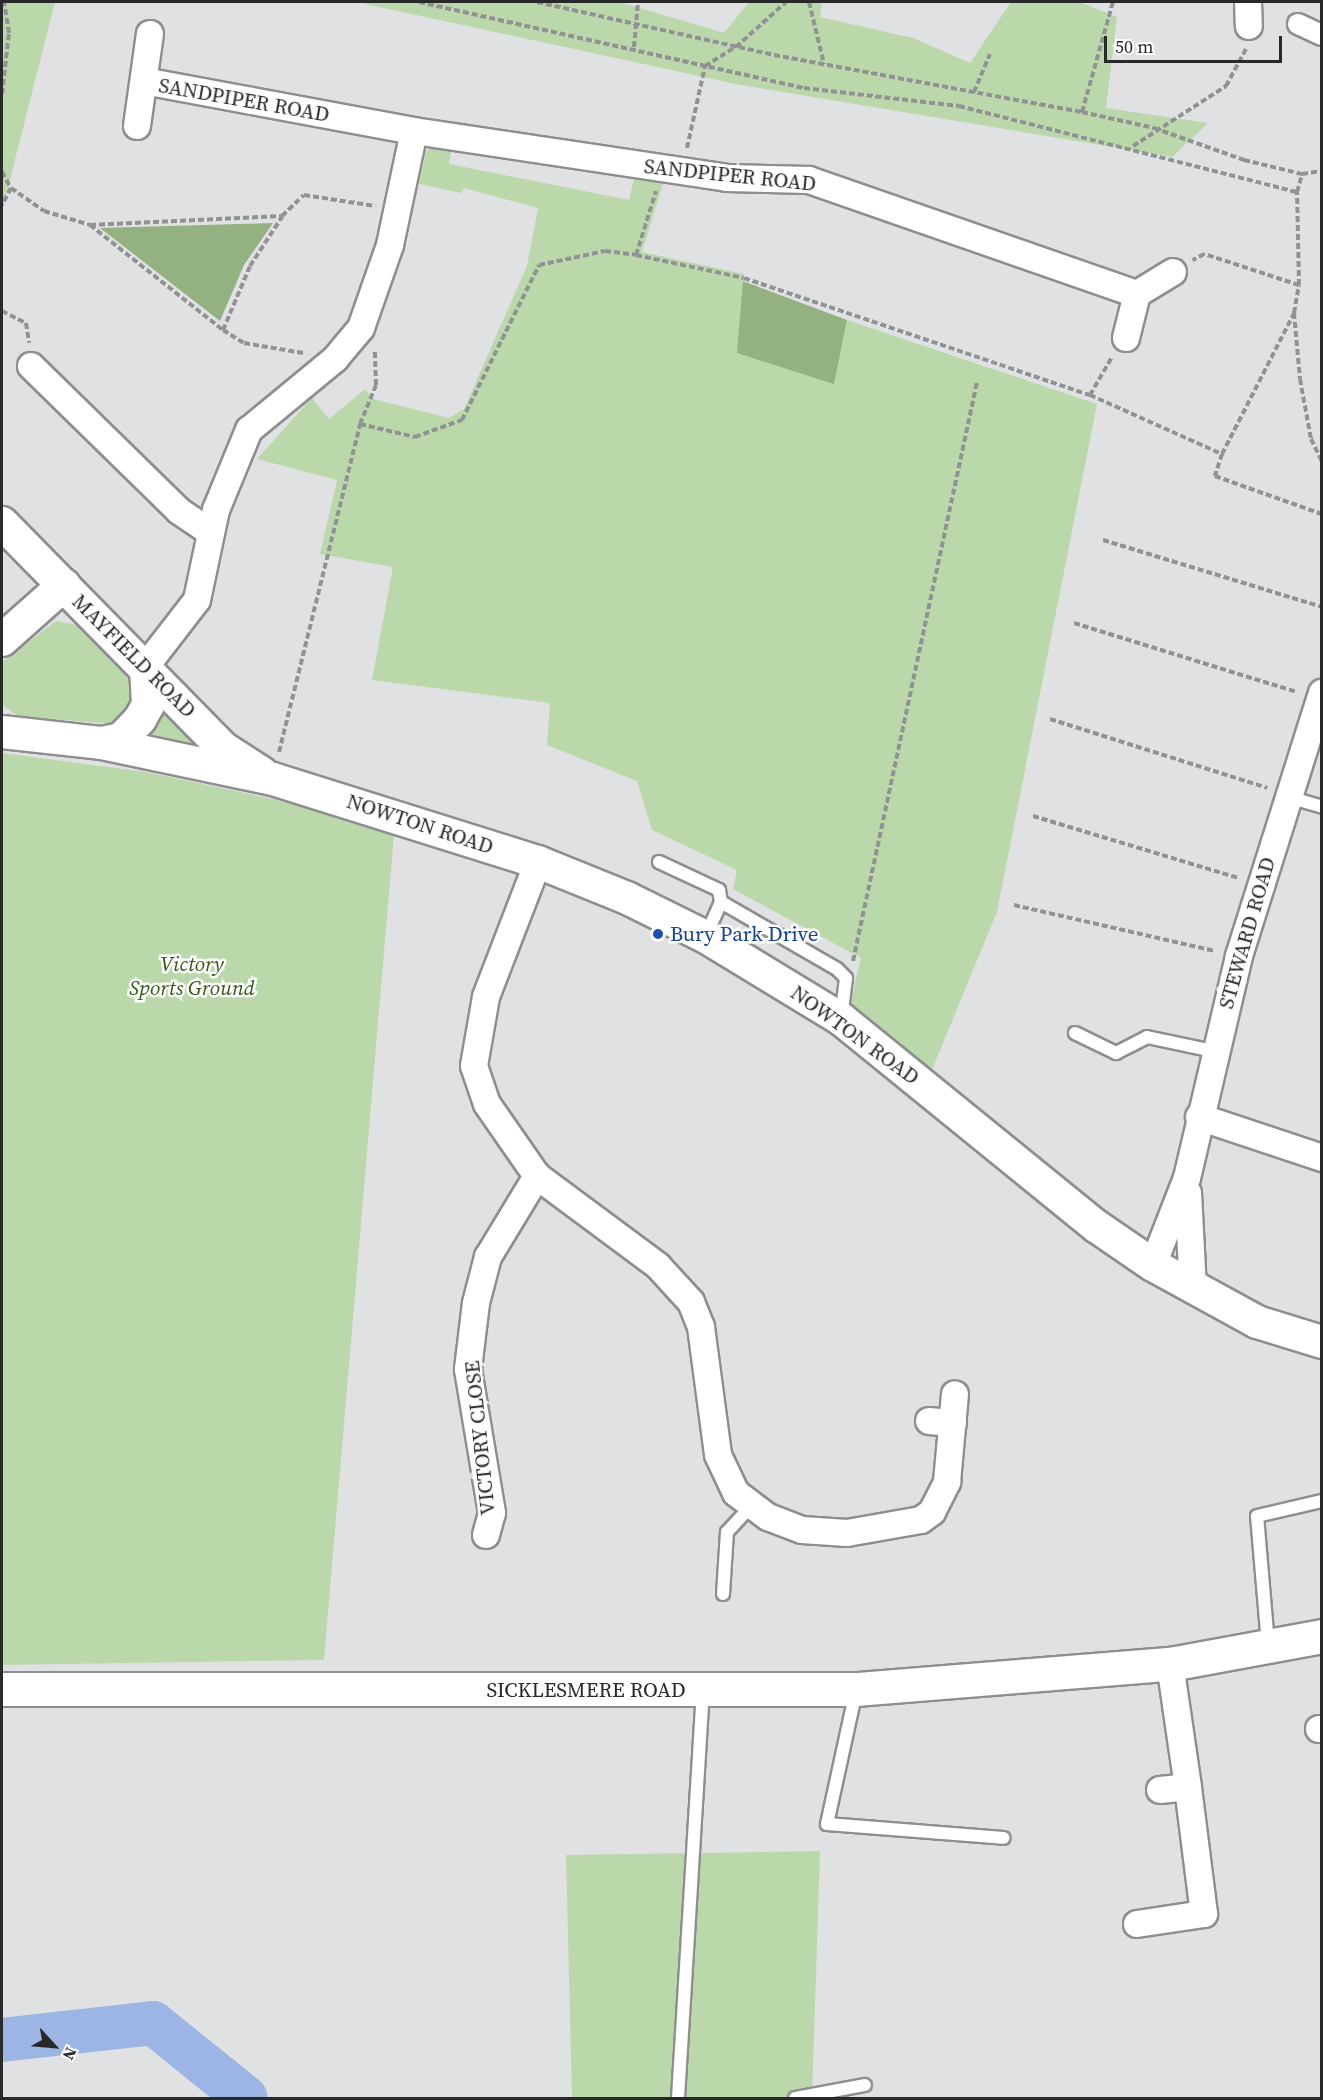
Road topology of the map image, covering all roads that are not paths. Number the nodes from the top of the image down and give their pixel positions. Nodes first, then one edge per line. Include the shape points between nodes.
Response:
1 (1298, 24) dead end
2 (150, 34) dead end
3 (1322, 35) edge
4 (144, 81) junction
5 (137, 126) dead end
6 (414, 131) junction
7 (1173, 272) road end
8 (1137, 294) junction
9 (1126, 338) road end
10 (31, 366) road end
11 (2, 523) edge
12 (210, 532) junction
13 (64, 585) junction
14 (2, 640) edge
15 (146, 666) junction
16 (1321, 695) edge
17 (2, 723) edge
18 (2, 732) edge
19 (39, 734) junction
20 (102, 743) junction
21 (273, 779) junction
22 (1287, 797) junction
23 (1322, 807) edge
24 (538, 862) junction
25 (658, 862) dead end
26 (721, 902) junction
27 (706, 938) junction
28 (841, 1019) junction
29 (1075, 1034) dead end
30 (1214, 1051) junction
31 (1199, 1117) junction
32 (1322, 1158) edge
33 (537, 1176) junction
34 (1187, 1178) junction
35 (1153, 1266) junction
36 (1193, 1287) junction
37 (1322, 1342) edge
38 (955, 1394) dead end
39 (1322, 1501) edge
40 (750, 1506) junction
41 (486, 1535) dead end
42 (723, 1594) dead end
43 (1322, 1636) edge
44 (1268, 1644) junction
45 (1170, 1664) junction
46 (2, 1689) edge
47 (856, 1689) junction
48 (703, 1691) junction
49 (1188, 1787) junction
50 (1160, 1790) dead end
51 (1004, 1838) dead end
52 (1137, 1924) dead end
53 (865, 2085) dead end
54 (678, 2098) edge
55 (795, 2098) edge

1 - 3 street
2 - 4 street, SANDPIPER ROAD
4 - 5 street, SANDPIPER ROAD
4 - 6 street, SANDPIPER ROAD
6 - 8 street, SANDPIPER ROAD via 673,170 809,180
6 - 12 street via 375,297 361,328 335,359 249,430
7 - 8 street
8 - 9 street
10 - 12 street via 179,511
11 - 13 street, MAYFIELD ROAD
12 - 15 street via 197,600
13 - 14 street
13 - 15 street, MAYFIELD ROAD
15 - 20 street via 148,705 121,739
15 - 21 street, MAYFIELD ROAD via 224,748
16 - 22 street, STEWARD ROAD
17 - 19 street, NOWTON ROAD
18 - 19 street, NOWTON ROAD
19 - 20 street, NOWTON ROAD
20 - 21 street, NOWTON ROAD
21 - 24 street, NOWTON ROAD
22 - 23 lane
22 - 30 street, STEWARD ROAD
24 - 27 street, NOWTON ROAD
24 - 33 street via 486,997 474,1065 487,1104
25 - 26 lane via 719,890
26 - 27 lane
26 - 28 lane via 846,978
27 - 28 street, NOWTON ROAD
28 - 35 street, NOWTON ROAD via 1096,1226
29 - 30 lane via 1116,1053 1147,1037
30 - 31 street, STEWARD ROAD
31 - 32 street
31 - 34 street, STEWARD ROAD
33 - 40 street via 658,1266 691,1302 700,1327 718,1455 726,1477
33 - 41 street, VICTORY CLOSE via 488,1257 476,1303 468,1369 492,1513
34 - 35 street, STEWARD ROAD
34 - 36 street, STEWARD ROAD
35 - 36 street, NOWTON ROAD
36 - 37 street, NOWTON ROAD via 1257,1322
38 - 40 street via 941,1422 947,1482 932,1512 921,1520 857,1532 802,1530
39 - 44 lane via 1257,1516
40 - 42 lane via 727,1532
43 - 44 highway, SICKLESMERE ROAD
44 - 45 highway, SICKLESMERE ROAD
45 - 47 highway, SICKLESMERE ROAD
45 - 49 street
46 - 48 highway, SICKLESMERE ROAD
47 - 48 highway, SICKLESMERE ROAD
47 - 51 lane via 826,1824
48 - 54 lane
49 - 50 street
49 - 52 street via 1204,1914
53 - 55 lane

